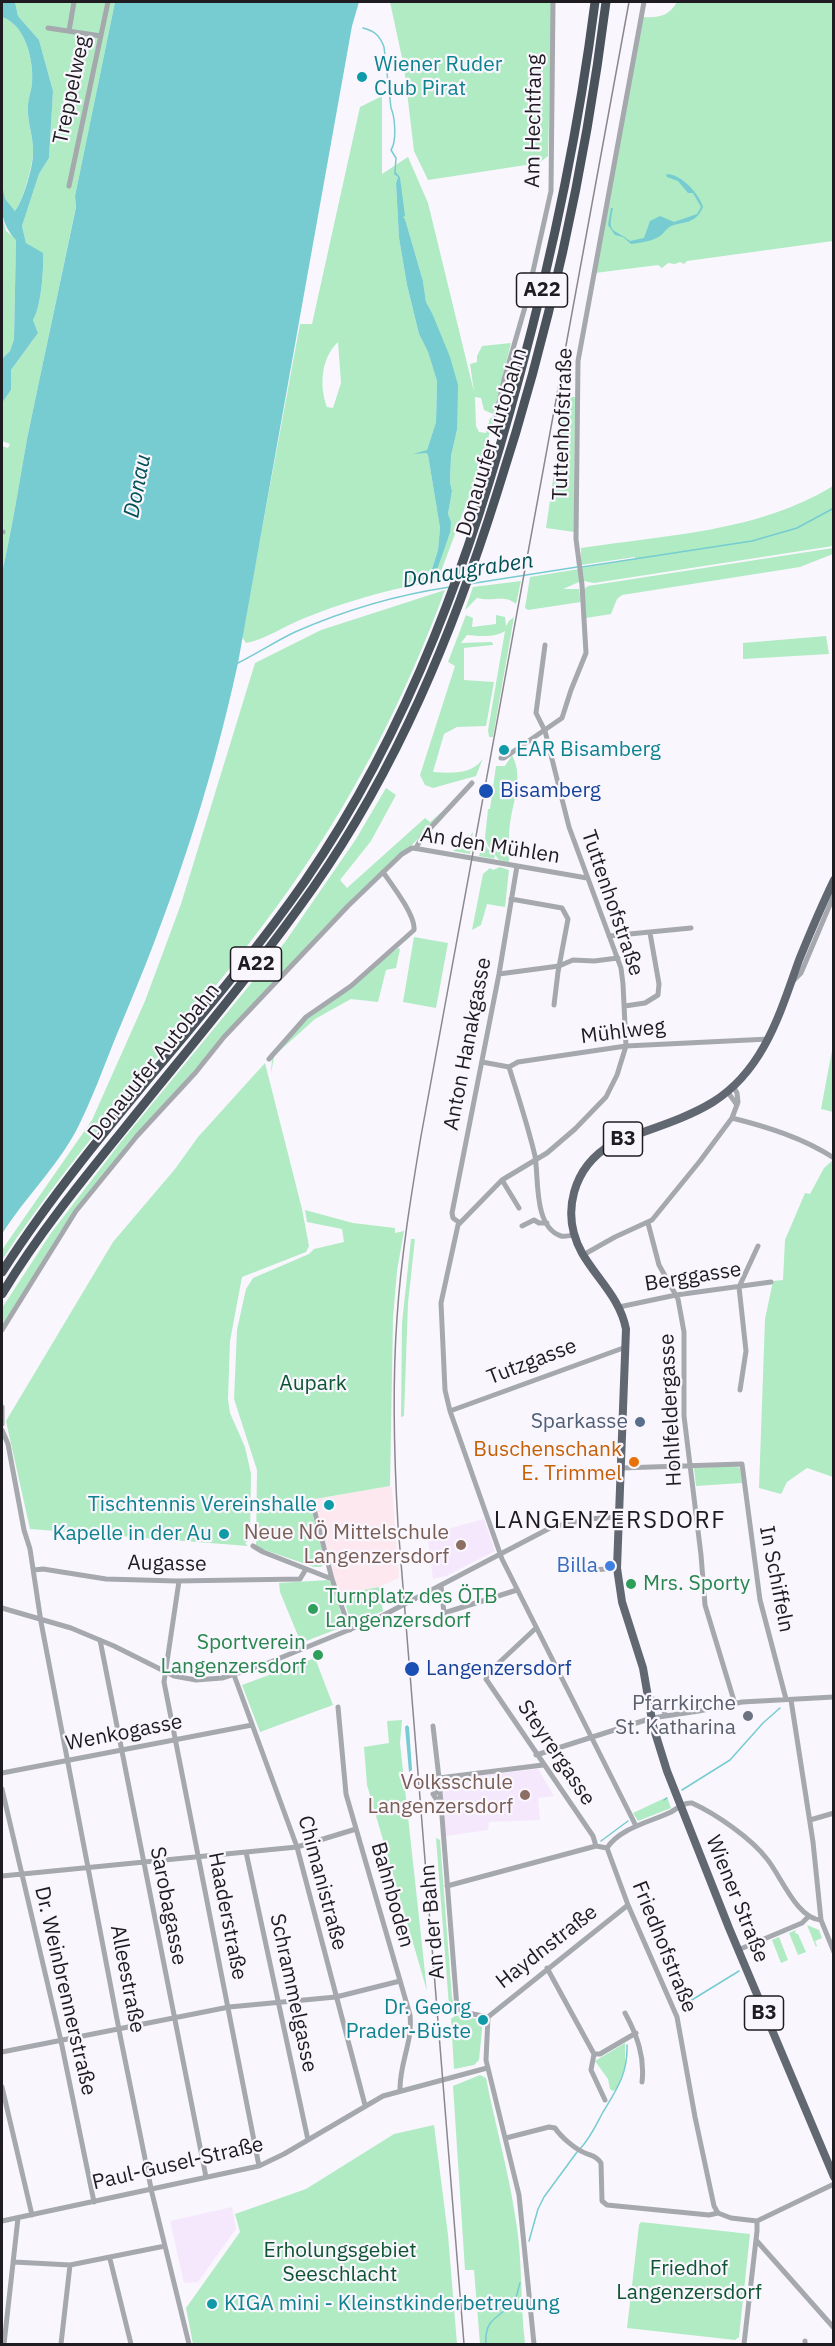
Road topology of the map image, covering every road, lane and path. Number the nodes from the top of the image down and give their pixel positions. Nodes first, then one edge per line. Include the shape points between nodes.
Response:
1 (74, 2) edge
2 (108, 2) edge
3 (553, 2) edge
4 (595, 2) edge
5 (606, 2) edge
6 (644, 2) edge
7 (48, 28) dead end
8 (69, 31) junction
9 (100, 36) junction
10 (69, 186) dead end
11 (496, 415) dead end
12 (545, 645) dead end
13 (545, 731) junction
14 (501, 758) dead end
15 (472, 783) dead end
16 (416, 848) junction
17 (517, 866) junction
18 (383, 872) junction
19 (587, 878) junction
20 (834, 880) edge
21 (834, 895) edge
22 (511, 899) junction
23 (691, 928) dead end
24 (650, 933) junction
25 (609, 936) junction
26 (618, 958) junction
27 (559, 966) junction
28 (499, 974) junction
29 (791, 983) junction
30 (554, 1005) dead end
31 (625, 1006) junction
32 (769, 1039) junction
33 (626, 1046) junction
34 (269, 1059) dead end
35 (482, 1062) junction
36 (509, 1067) junction
37 (730, 1089) junction
38 (732, 1118) junction
39 (834, 1158) edge
40 (535, 1161) junction
41 (502, 1180) junction
42 (519, 1208) dead end
43 (460, 1223) junction
44 (547, 1223) junction
45 (648, 1223) junction
46 (522, 1226) dead end
47 (575, 1235) junction
48 (758, 1245) dead end
49 (583, 1255) junction
50 (2, 1272) edge
51 (771, 1282) dead end
52 (739, 1287) junction
53 (2, 1294) edge
54 (676, 1295) junction
55 (619, 1307) junction
56 (2, 1330) edge
57 (626, 1347) junction
58 (740, 1390) dead end
59 (2, 1407) edge
60 (450, 1411) junction
61 (2, 1424) edge
62 (2, 1430) edge
63 (689, 1465) junction
64 (621, 1468) junction
65 (313, 1505) dead end
66 (618, 1517) junction
67 (254, 1546) dead end
68 (500, 1554) junction
69 (617, 1568) junction
70 (306, 1569) junction
71 (34, 1570) junction
72 (581, 1571) dead end
73 (332, 1579) junction
74 (179, 1581) junction
75 (441, 1586) junction
76 (517, 1590) junction
77 (2, 1608) edge
78 (41, 1618) junction
79 (536, 1628) junction
80 (350, 1630) junction
81 (100, 1640) junction
82 (164, 1673) junction
83 (234, 1675) junction
84 (648, 1697) junction
85 (834, 1697) edge
86 (788, 1699) junction
87 (735, 1704) junction
88 (338, 1707) dead end
89 (666, 1716) junction
90 (652, 1718) junction
91 (252, 1725) junction
92 (433, 1726) dead end
93 (591, 1737) junction
94 (176, 1740) junction
95 (121, 1750) junction
96 (536, 1755) junction
97 (67, 1760) junction
98 (543, 1765) junction
99 (2, 1773) edge
100 (439, 1778) junction
101 (2, 1789) edge
102 (680, 1806) junction
103 (834, 1813) edge
104 (810, 1820) junction
105 (636, 1826) junction
106 (356, 1829) junction
107 (596, 1846) junction
108 (297, 1847) junction
109 (607, 1848) junction
110 (246, 1852) junction
111 (198, 1856) junction
112 (142, 1861) junction
113 (88, 1866) junction
114 (21, 1874) junction
115 (2, 1876) edge
116 (447, 1886) junction
117 (628, 1905) junction
118 (808, 1917) junction
119 (820, 1920) junction
120 (738, 1950) junction
121 (834, 1952) edge
122 (547, 1968) junction
123 (400, 1981) junction
124 (336, 1997) junction
125 (278, 2002) junction
126 (229, 2007) junction
127 (625, 2013) dead end
128 (488, 2016) junction
129 (174, 2018) junction
130 (120, 2029) junction
131 (636, 2033) junction
132 (61, 2041) junction
133 (2, 2052) edge
134 (594, 2054) junction
135 (487, 2068) junction
136 (642, 2082) dead end
137 (2, 2087) edge
138 (400, 2091) junction
139 (605, 2100) dead end
140 (365, 2105) junction
141 (506, 2138) junction
142 (308, 2140) junction
143 (259, 2166) junction
144 (206, 2177) junction
145 (834, 2177) edge
146 (834, 2184) edge
147 (151, 2190) junction
148 (94, 2202) junction
149 (718, 2213) junction
150 (32, 2215) junction
151 (18, 2218) junction
152 (2, 2221) edge
153 (757, 2221) junction
154 (756, 2240) junction
155 (165, 2247) junction
156 (110, 2259) junction
157 (14, 2262) junction
158 (70, 2265) junction
159 (834, 2328) edge
160 (4, 2344) edge
161 (60, 2344) edge
162 (131, 2344) edge
163 (189, 2344) edge
164 (534, 2344) edge
165 (744, 2344) edge

1 - 8 street
2 - 9 street, Treppelweg
3 - 11 street, Am Hechtfang via 551,191
4 - 50 highway, Donauufer Autobahn / A22 via 575,131 544,280 508,420 459,571 422,668 383,750 304,881 62,1185
5 - 53 highway, Donauufer Autobahn / A22 via 586,133 555,284 518,425 460,602 409,724 371,797 278,937 73,1192
6 - 13 street, Tuttenhofstraße via 578,361 576,539 586,653 564,715
7 - 8 street
8 - 9 street
9 - 10 street, Treppelweg
12 - 13 street via 536,713
13 - 14 street, Tuttenhofstraße
13 - 19 street, Tuttenhofstraße via 569,827
15 - 16 street
16 - 17 street, An den Mühlen
16 - 18 street, An den Mühlen via 408,850
17 - 19 street, An den Mühlen
17 - 22 street, Anton Hanakgasse
18 - 34 street via 414,923 414,930 351,986 306,1017
18 - 56 street, An den Mühlen via 224,1037 121,1154 61,1234
19 - 25 street, Tuttenhofstraße
20 - 29 main road, B3
21 - 29 street via 801,973
22 - 27 street via 559,908 568,919
22 - 28 street, Anton Hanakgasse
23 - 24 street
24 - 25 street
24 - 31 street via 658,995 645,1003
25 - 26 street, Tuttenhofstraße
26 - 27 street via 573,960
26 - 31 street, Tuttenhofstraße
27 - 28 street
27 - 30 street
28 - 35 street, Anton Hanakgasse
29 - 32 main road, B3
31 - 33 street, Tuttenhofstraße
32 - 33 street, Mühlweg
32 - 37 main road, B3 via 752,1066
33 - 36 street, Mühlweg via 518,1062
33 - 40 street, Tuttenhofstraße via 606,1097 575,1129
35 - 36 street, Mühlweg
35 - 43 street, Anton Hanakgasse via 452,1213
36 - 40 street
37 - 38 street via 738,1095
37 - 47 main road, B3 via 699,1109 612,1144 596,1155 574,1188 571,1213
38 - 39 street via 814,1145
38 - 45 street
40 - 41 street, Tuttenhofstraße
40 - 44 street via 537,1196
41 - 42 street
41 - 43 street, Tuttenhofstraße
43 - 60 street via 441,1303 445,1390
44 - 46 street via 534,1220
44 - 47 street via 561,1236
45 - 49 street
45 - 54 street, Hohlfeldergasse via 659,1265
47 - 49 main road, B3
48 - 52 street
49 - 55 main road, B3
51 - 52 street, Berggasse
52 - 54 street, Berggasse
52 - 58 street via 746,1351
54 - 55 street, Berggasse
54 - 63 street, Hohlfeldergasse via 684,1332 684,1416
55 - 57 main road, B3 via 626,1329
57 - 60 street, Tutzgasse
57 - 64 main road, B3
59 - 61 street
60 - 68 street
62 - 71 street, Alleestraße
63 - 64 street
63 - 86 street, In Schiffeln via 742,1464 760,1600
63 - 87 street, Hohlfeldergasse via 705,1605
64 - 66 main road, B3
65 - 73 street
66 - 68 street via 558,1524
66 - 69 main road, B3
67 - 70 street
68 - 75 street
68 - 76 street
69 - 72 street
69 - 84 main road, Wiener Straße / B3 via 624,1611
70 - 73 street
70 - 74 street, Augasse via 300,1579
71 - 74 street, Augasse via 106,1579
71 - 78 street, Alleestraße
73 - 80 street
74 - 82 street, Haaderstraße
75 - 76 street via 444,1613
75 - 80 street
76 - 79 street
77 - 78 street
78 - 81 street
78 - 97 street, Alleestraße
79 - 93 street
79 - 96 street, Steyrergasse via 486,1679
80 - 83 street
81 - 82 street
81 - 95 street, Sarobagasse
82 - 83 street via 195,1680
82 - 94 street, Haaderstraße
83 - 91 street, Chimanistraße
84 - 89 street via 658,1701
84 - 90 main road, Wiener Straße / B3
85 - 86 street
86 - 87 street
86 - 104 street, In Schiffeln
87 - 89 street
88 - 106 street, Bahnboden via 343,1781
89 - 90 street
90 - 93 street
90 - 102 main road, Wiener Straße / B3
91 - 94 street, Wenkogasse
91 - 108 street, Chimanistraße
92 - 100 street, An der Bahn
93 - 96 street
93 - 105 street
94 - 95 street, Wenkogasse
94 - 111 street, Haaderstraße
95 - 97 street, Wenkogasse
95 - 112 street, Sarobagasse
96 - 98 street, Steyrergasse
97 - 99 street, Wenkogasse
97 - 113 street, Alleestraße
98 - 100 street
98 - 107 street, Steyrergasse
100 - 116 street, An der Bahn via 440,1791 434,1798 441,1800
101 - 114 street, Dr. Weinbrennerstraße
102 - 105 street
102 - 118 street via 696,1805 761,1852
102 - 120 main road, Wiener Straße / B3
103 - 104 street
104 - 119 street, In Schiffeln
105 - 109 street
106 - 108 street
106 - 123 street, Bahnboden
107 - 109 street
107 - 116 street
108 - 110 street
108 - 124 street, Chimanistraße
109 - 117 street, Friedhofstraße
110 - 111 street
110 - 125 street, Schrammelgasse
111 - 112 street
111 - 126 street, Haaderstraße
112 - 113 street
112 - 129 street, Sarobagasse
113 - 114 street
113 - 130 street, Alleestraße
114 - 115 street
114 - 132 street, Dr. Weinbrennerstraße
116 - 128 street, An der Bahn via 457,2008
117 - 122 street, Haydnstraße
117 - 149 street, Friedhofstraße via 677,2017 699,2137
118 - 119 street
118 - 120 street
119 - 121 street, In Schiffeln
120 - 145 main road, Wiener Straße / B3
122 - 128 street, Haydnstraße
122 - 134 street
123 - 124 street
123 - 138 street, Bahnboden via 411,2030
124 - 125 street
124 - 140 street, Chimanistraße
125 - 126 street
125 - 142 street, Schrammelgasse
126 - 129 street
126 - 143 street, Haaderstraße
127 - 131 street
128 - 135 street
129 - 130 street
129 - 144 street, Sarobagasse
130 - 132 street
130 - 147 street, Alleestraße
131 - 134 street
131 - 136 street
132 - 133 street
132 - 148 street, Dr. Weinbrennerstraße
134 - 139 street via 591,2070
135 - 138 street, Paul-Gusel-Straße
135 - 141 street
137 - 150 street
138 - 140 street, Paul-Gusel-Straße
140 - 142 street, Paul-Gusel-Straße
141 - 149 street via 553,2127 579,2149 604,2161 602,2201 607,2205
141 - 164 street via 519,2195
142 - 143 street, Paul-Gusel-Straße
143 - 144 street, Paul-Gusel-Straße
144 - 147 street, Paul-Gusel-Straße
146 - 153 street
147 - 148 street, Paul-Gusel-Straße
147 - 155 street, Alleestraße
148 - 150 street, Paul-Gusel-Straße
149 - 153 street
150 - 151 street, Paul-Gusel-Straße
151 - 152 street, Paul-Gusel-Straße
151 - 157 street
153 - 154 street
154 - 159 street
154 - 165 street
155 - 156 street
155 - 163 street, Alleestraße
156 - 158 street
156 - 162 street
157 - 158 street
157 - 160 street
158 - 161 street

